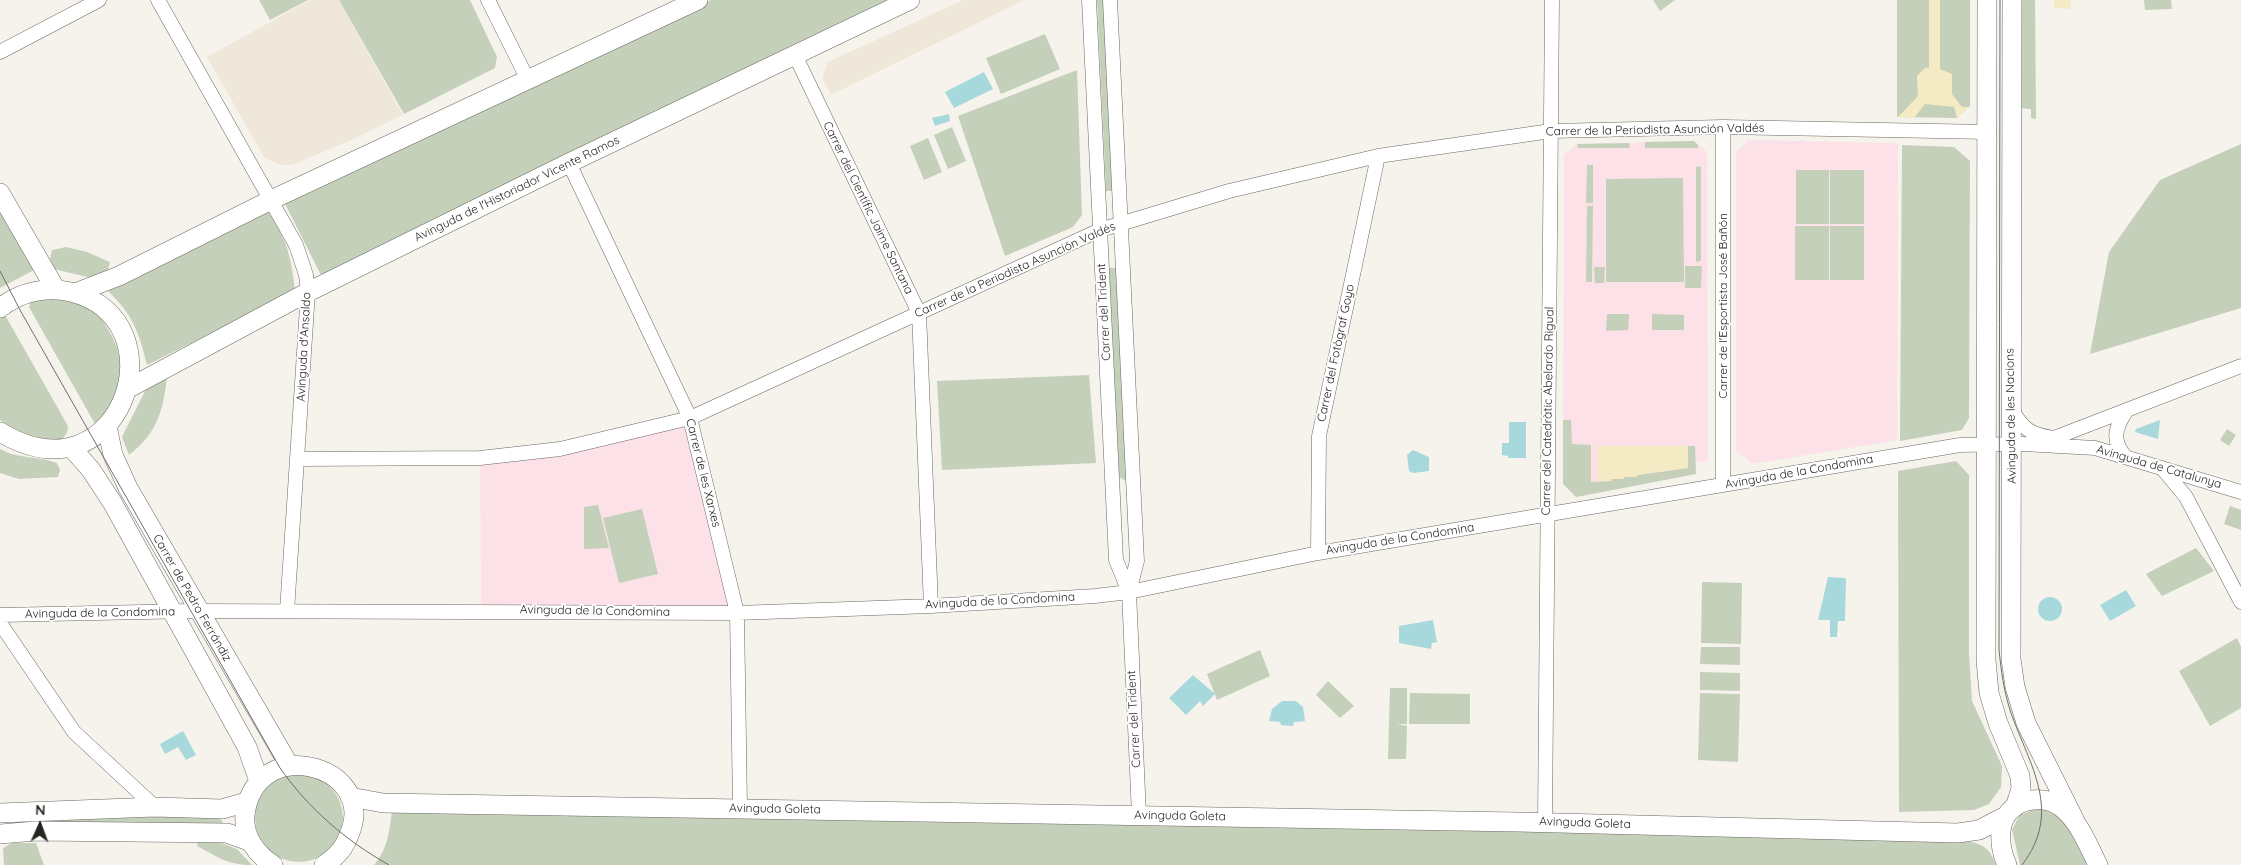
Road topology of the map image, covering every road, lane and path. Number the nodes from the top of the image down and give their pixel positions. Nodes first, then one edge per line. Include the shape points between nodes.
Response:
1 (99, 0) edge
2 (158, 0) edge
3 (488, 0) edge
4 (698, 0) edge
5 (910, 0) edge
6 (1089, 0) edge
7 (1110, 0) edge
8 (1552, 0) edge
9 (1987, 0) edge
10 (2012, 0) edge
11 (0, 52) edge
12 (795, 55) junction
13 (528, 80) junction
14 (1723, 127) junction
15 (1551, 131) junction
16 (1988, 132) junction
17 (1378, 156) junction
18 (569, 163) junction
19 (0, 193) edge
20 (271, 200) junction
21 (1121, 223) junction
22 (1100, 230) junction
23 (56, 290) junction
24 (308, 292) junction
25 (75, 294) junction
26 (0, 308) edge
27 (918, 312) junction
28 (2241, 366) edge
29 (129, 388) junction
30 (2011, 408) junction
31 (2127, 410) junction
32 (690, 418) junction
33 (107, 426) junction
34 (0, 432) edge
35 (2054, 438) junction
36 (2018, 444) junction
37 (1987, 445) junction
38 (70, 447) junction
39 (2124, 455) junction
40 (298, 459) junction
41 (2162, 468) junction
42 (1723, 485) junction
43 (2241, 492) edge
44 (1547, 516) junction
45 (1318, 553) junction
46 (1129, 592) junction
47 (2241, 602) edge
48 (931, 606) junction
49 (171, 611) junction
50 (199, 611) junction
51 (287, 611) junction
52 (737, 613) junction
53 (0, 615) edge
54 (0, 623) edge
55 (289, 765) junction
56 (259, 781) junction
57 (350, 797) junction
58 (247, 802) junction
59 (155, 807) junction
60 (740, 808) junction
61 (2010, 811) junction
62 (0, 813) edge
63 (1139, 816) junction
64 (2074, 819) junction
65 (1545, 822) junction
66 (0, 834) edge
67 (249, 840) junction
68 (273, 865) edge
69 (324, 865) edge
70 (2006, 865) edge
71 (2098, 865) edge

1 - 11 street
2 - 20 street, Avinguda d'Ansaldo
3 - 13 street
4 - 13 main road
5 - 12 main road, Avinguda de l'Historiador Vicente Ramos
6 - 22 street, Carrer del Trident
7 - 21 street, Carrer del Trident
8 - 15 street, Carrer del Catedràtic Abelardo Rigual
9 - 16 main road, Avinguda de les Nacions
10 - 30 main road, Avinguda de les Nacions
12 - 18 main road, Avinguda de l'Historiador Vicente Ramos
12 - 27 street, Carrer del Científic Jaime Santana
13 - 20 main road
14 - 15 street, Carrer de la Periodista Asunción Valdés
14 - 16 street, Carrer de la Periodista Asunción Valdés
14 - 42 street, Carrer de l'Esportista José Bañón
15 - 17 street, Carrer de la Periodista Asunción Valdés
15 - 44 street, Carrer del Catedràtic Abelardo Rigual
16 - 37 main road, Avinguda de les Nacions
17 - 21 street, Carrer de la Periodista Asunción Valdés via 1229,191
17 - 45 street, Carrer del Fotògraf Goyo via 1319,436
18 - 24 main road, Avinguda de l'Historiador Vicente Ramos
18 - 32 street, Carrer de les Xarxes
19 - 23 main road
20 - 24 street, Avinguda d'Ansaldo via 296,245
20 - 25 main road via 119,276
21 - 22 street, Carrer de la Periodista Asunción Valdés
21 - 46 street, Carrer del Trident via 1137,561
22 - 27 street, Carrer de la Periodista Asunción Valdés
22 - 46 street, Carrer del Trident via 1116,560
23 - 25 main road
23 - 26 main road via 30,292
24 - 29 main road, Avinguda de l'Historiador Vicente Ramos
24 - 40 street, Avinguda d'Ansaldo
25 - 29 main road via 94,302 114,321 126,342 130,361
27 - 32 street, Carrer de la Periodista Asunción Valdés
27 - 48 street, Carrer del Científic Jaime Santana
28 - 31 street
29 - 33 main road via 118,412
30 - 35 street via 2025,430
30 - 36 main road, Avinguda de les Nacions
31 - 35 street
31 - 39 street via 2115,432 2116,443
32 - 40 street, Carrer de la Periodista Asunción Valdés via 560,449 480,458
32 - 52 street, Carrer de les Xarxes
33 - 38 main road via 87,441
33 - 50 main road, Carrer de Pedro Ferrándiz via 113,455 128,488
34 - 38 main road via 18,443 38,448
35 - 36 street
36 - 37 street, Avinguda de Catalunya
36 - 39 street, Avinguda de Catalunya via 2095,448
36 - 64 main road, Avinguda de les Nacions via 2011,659 2015,687 2026,723
37 - 42 street, Avinguda de la Condomina via 1960,445
37 - 61 main road, Avinguda de les Nacions via 1986,660 1998,723 2020,776 2021,789
38 - 49 main road, Carrer de Pedro Ferrándiz via 91,470 112,502
39 - 41 street, Avinguda de Catalunya
40 - 51 street, Avinguda d'Ansaldo
41 - 43 street, Avinguda de Catalunya
41 - 47 street via 2186,497
42 - 44 street, Avinguda de la Condomina
44 - 45 street, Avinguda de la Condomina
44 - 65 street, Carrer del Catedràtic Abelardo Rigual
45 - 46 street, Avinguda de la Condomina
46 - 48 street, Avinguda de la Condomina
46 - 63 street, Carrer del Trident
48 - 52 street, Avinguda de la Condomina
49 - 50 street, Avinguda de la Condomina
49 - 53 street, Avinguda de la Condomina
49 - 56 main road, Carrer de Pedro Ferrándiz via 247,748
50 - 51 street, Avinguda de la Condomina
50 - 55 main road, Carrer de Pedro Ferrándiz
51 - 52 street, Avinguda de la Condomina
52 - 60 street, Carrer de les Xarxes
54 - 59 street via 74,732
55 - 56 main road via 274,770
55 - 57 main road via 321,770 344,786
56 - 58 main road
57 - 60 main road, Avinguda Goleta via 383,803
57 - 69 main road via 354,812 345,846 338,856
58 - 59 main road via 222,809
58 - 67 main road via 245,822
59 - 62 main road
60 - 63 main road, Avinguda Goleta
61 - 64 main road, Avinguda Goleta via 2028,800 2042,800 2059,806
61 - 65 main road, Avinguda Goleta via 1979,830 1958,833
61 - 70 main road, Avinguda de les Nacions via 2001,829
63 - 65 main road, Avinguda Goleta
64 - 71 main road, Avinguda de les Nacions
66 - 67 main road via 227,833
67 - 68 main road via 263,859

